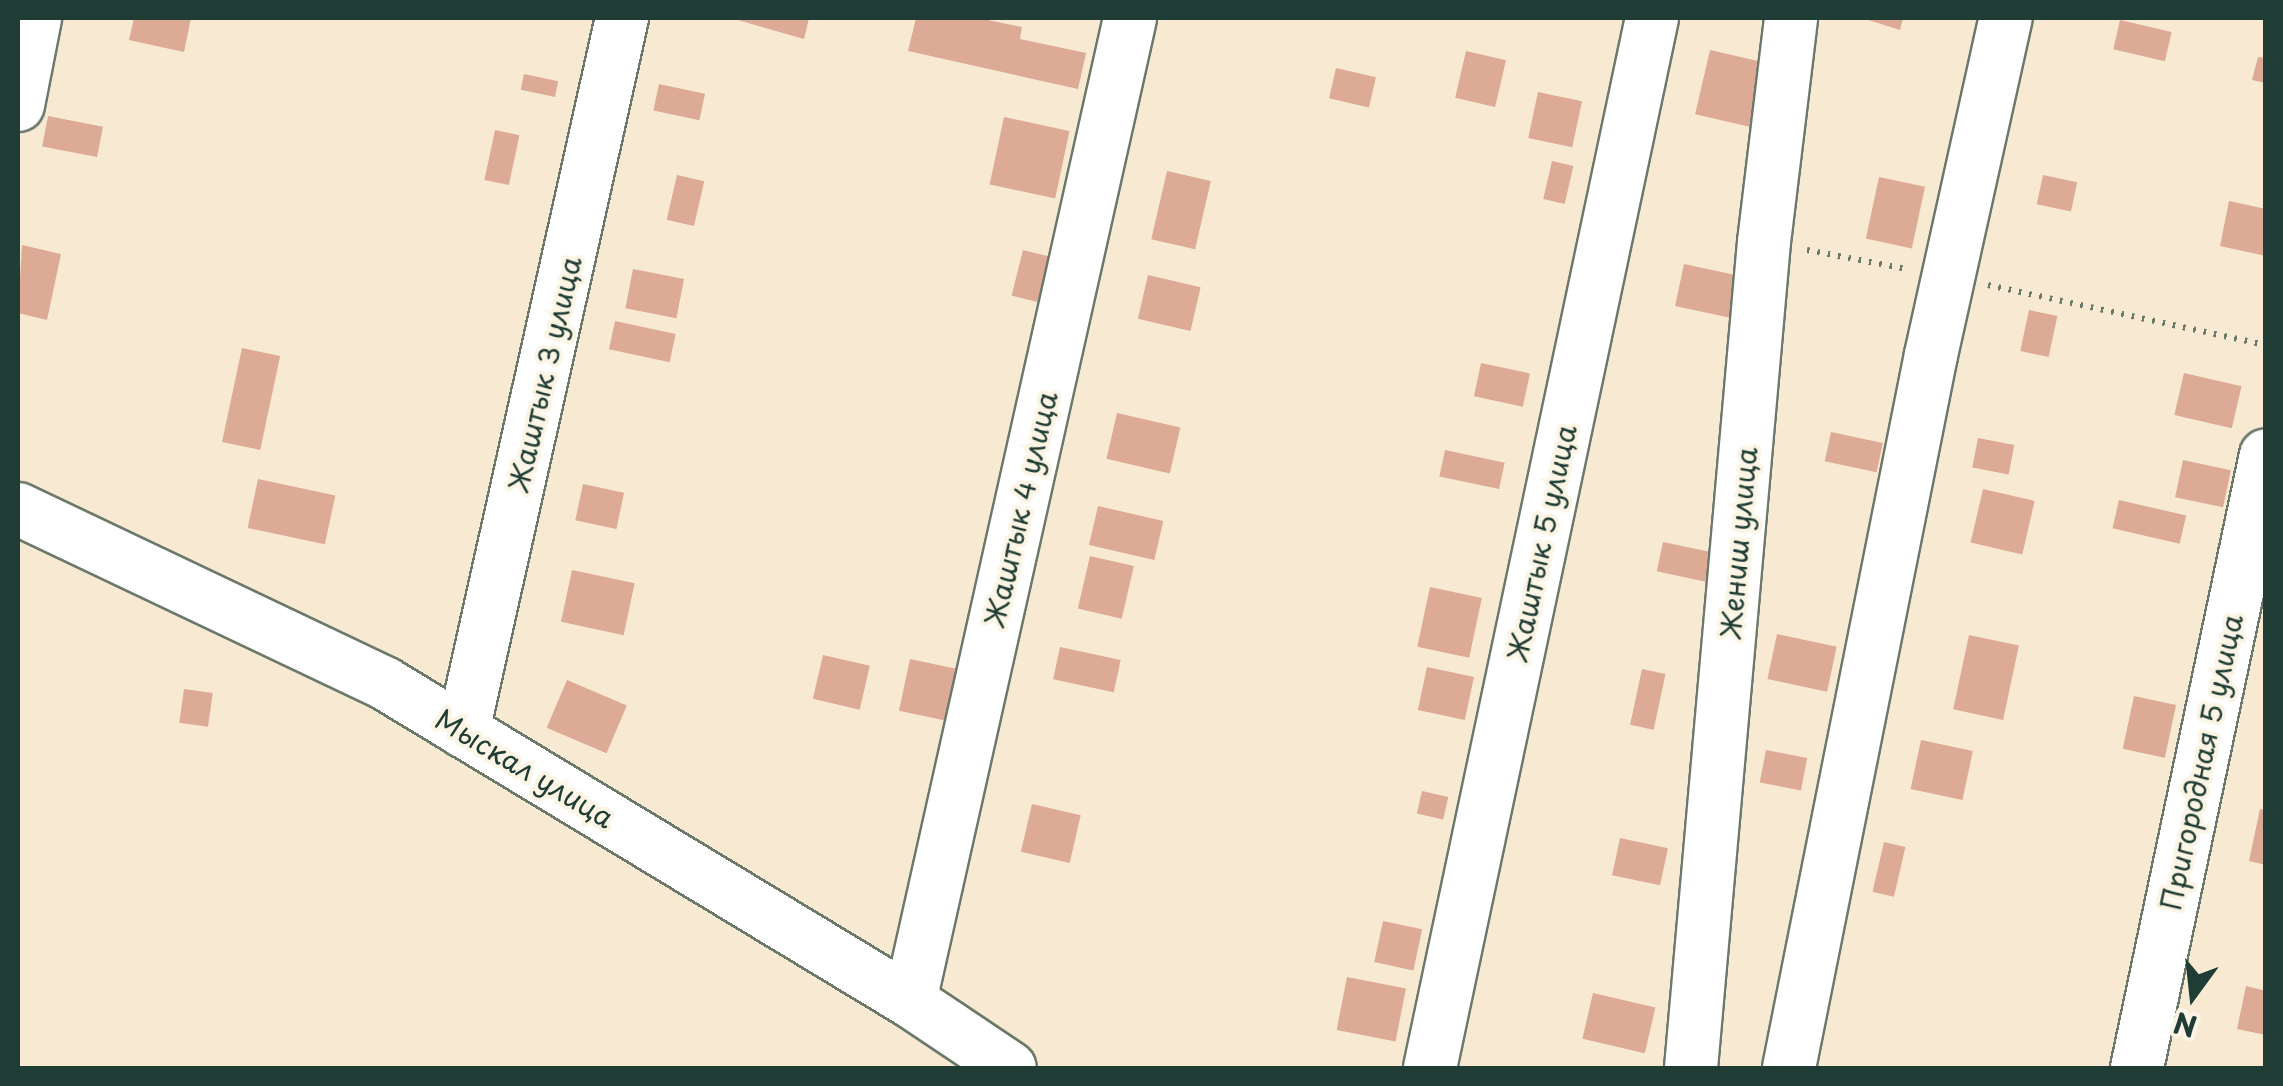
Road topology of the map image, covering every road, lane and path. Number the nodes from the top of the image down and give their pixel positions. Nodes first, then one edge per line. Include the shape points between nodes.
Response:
1 (34, 18) edge
2 (622, 18) edge
3 (1130, 18) edge
4 (1652, 18) edge
5 (1791, 18) edge
6 (2006, 18) edge
7 (18, 106) edge
8 (1764, 242) junction
9 (1951, 277) junction
10 (2266, 345) edge
11 (2266, 456) edge
12 (18, 509) edge
13 (463, 730) junction
14 (910, 1001) junction
15 (1010, 1068) edge
16 (1430, 1068) edge
17 (1691, 1068) edge
18 (1789, 1068) edge
19 (2137, 1068) edge

1 - 7 street
2 - 13 street, Жаштык 3 улица
3 - 14 street, Жаштык 4 улица
4 - 16 street, Жаштык 5 улица
5 - 8 street, Жениш улица
6 - 9 street
8 - 9 path
8 - 17 street, Жениш улица
9 - 10 path
9 - 18 street
11 - 19 street, Пригородная 5 улица
12 - 13 street, Мыскал улица via 386,684
13 - 14 street, Мыскал улица
14 - 15 street, Мыскал улица

